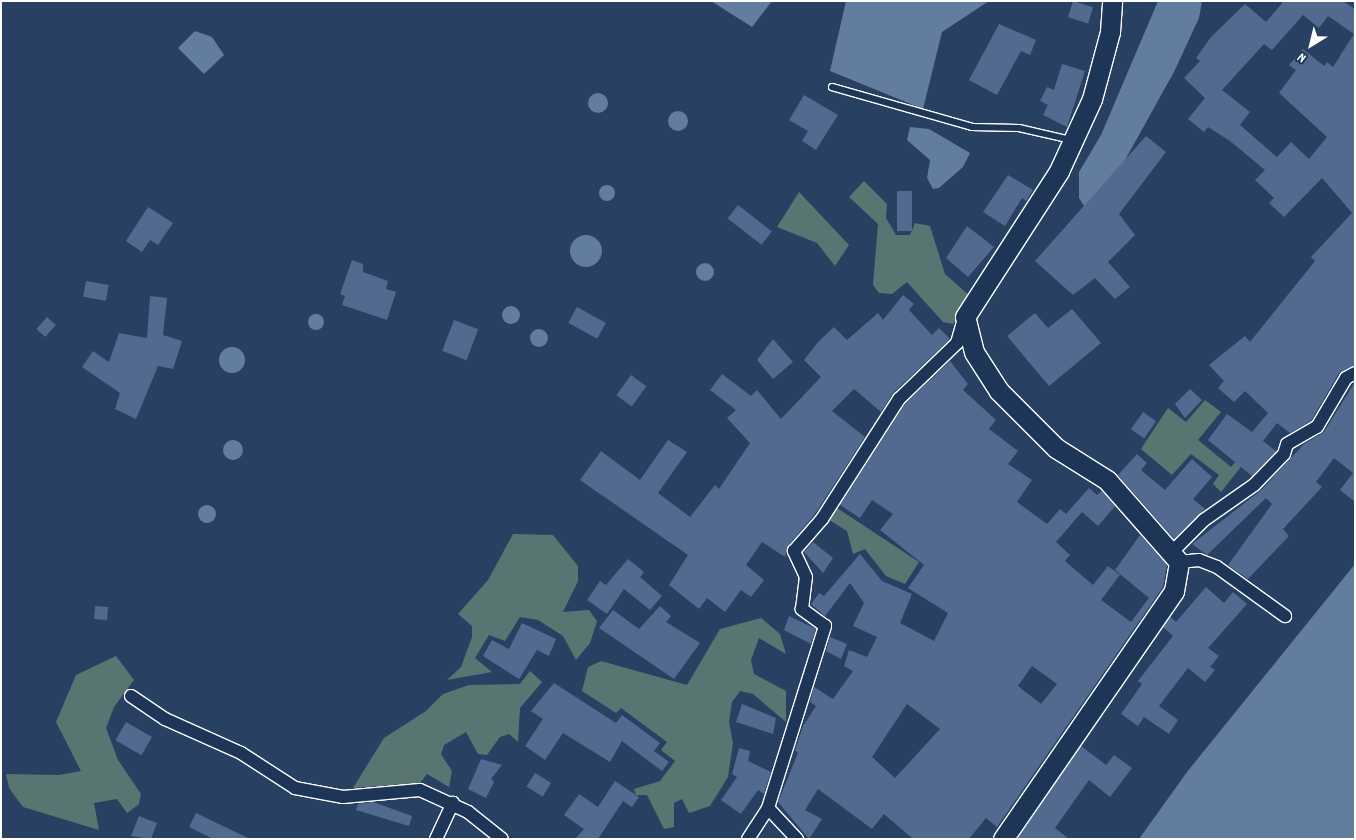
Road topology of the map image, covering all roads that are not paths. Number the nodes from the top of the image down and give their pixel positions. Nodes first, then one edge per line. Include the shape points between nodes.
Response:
1 (1112, 1) edge
2 (832, 87) dead end
3 (1073, 141) junction
4 (965, 317) junction
5 (1355, 373) edge
6 (1175, 558) junction
7 (1286, 616) dead end
8 (131, 696) dead end
9 (452, 803) junction
10 (768, 808) junction
11 (436, 839) edge
12 (502, 839) edge
13 (748, 839) edge
14 (796, 839) edge
15 (1003, 839) edge

1 - 3 street via 1110,32 1092,99
2 - 3 lane via 972,128 1030,130
3 - 4 street via 1059,171
4 - 6 street via 974,352 1000,391 1056,448 1107,480
4 - 10 street via 957,343 899,399 822,519 794,551 806,577 802,608 825,626
5 - 6 street via 1346,378 1317,427 1287,444 1284,454 1254,485 1240,490 1204,520
6 - 7 street via 1199,560 1217,567
6 - 15 street via 1174,591
8 - 9 street via 166,719 241,753 295,788 343,797 420,790
9 - 11 street
9 - 12 street
10 - 13 street
10 - 14 street

